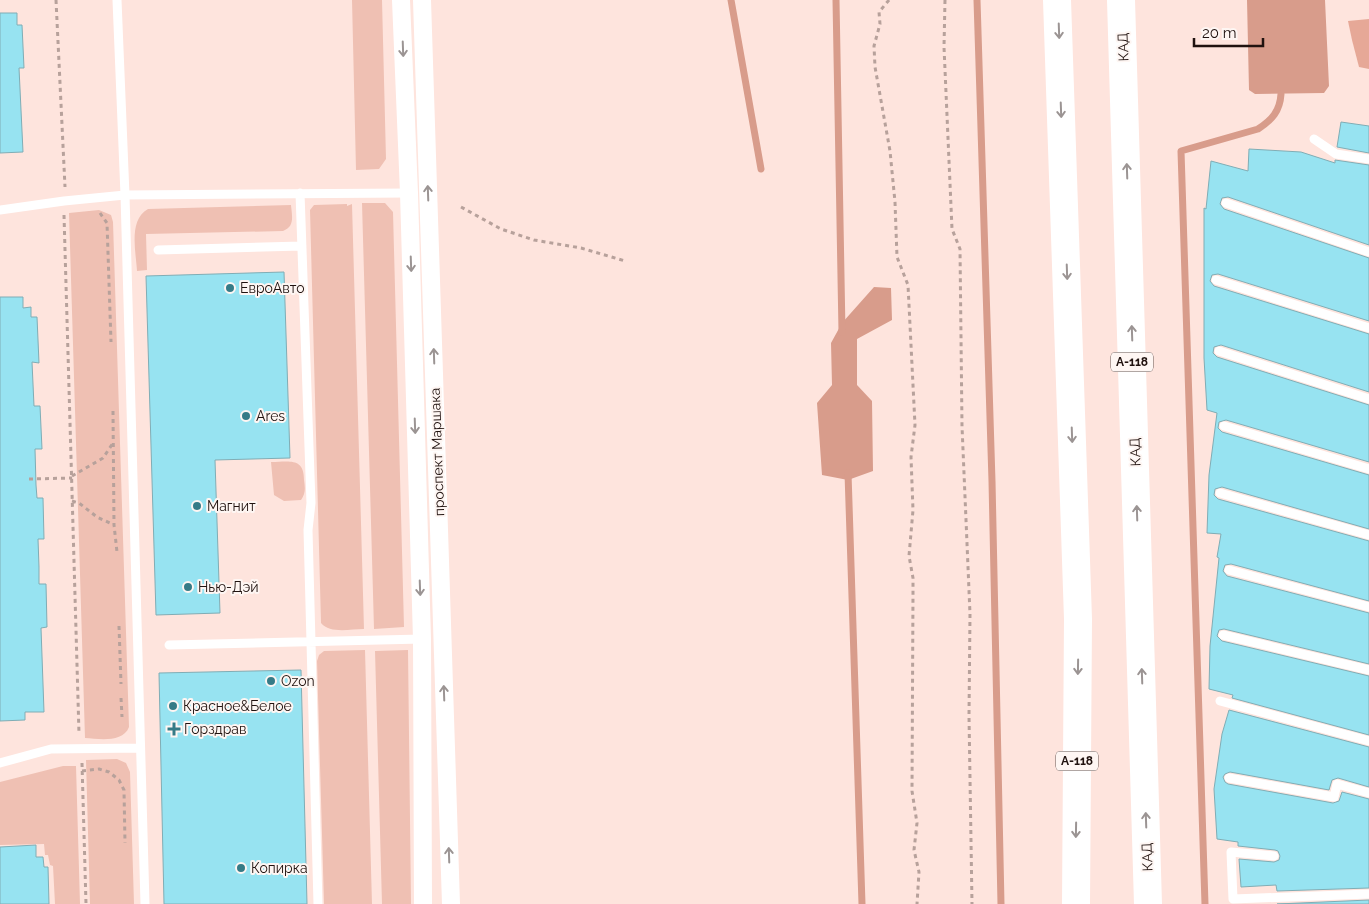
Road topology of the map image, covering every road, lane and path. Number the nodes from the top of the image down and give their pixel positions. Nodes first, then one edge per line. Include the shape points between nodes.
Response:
1 (56, 0) edge
2 (117, 0) edge
3 (401, 0) edge
4 (422, 0) edge
5 (889, 0) edge
6 (945, 0) edge
7 (1058, 0) edge
8 (1121, 0) edge
9 (1314, 139) dead end
10 (1369, 159) edge
11 (300, 193) junction
12 (409, 193) junction
13 (125, 195) junction
14 (99, 197) junction
15 (64, 201) junction
16 (1226, 203) dead end
17 (461, 207) dead end
18 (0, 210) edge
19 (302, 246) junction
20 (158, 250) dead end
21 (1369, 252) edge
22 (625, 261) dead end
23 (1216, 280) dead end
24 (1369, 328) edge
25 (111, 343) dead end
26 (1218, 351) dead end
27 (1369, 399) edge
28 (113, 405) dead end
29 (1224, 426) dead end
30 (114, 442) junction
31 (1369, 468) edge
32 (72, 477) junction
33 (29, 480) dead end
34 (1220, 493) dead end
35 (72, 501) junction
36 (114, 525) junction
37 (1369, 535) edge
38 (118, 560) dead end
39 (1229, 570) dead end
40 (1369, 608) edge
41 (120, 623) dead end
42 (1224, 635) dead end
43 (422, 639) junction
44 (311, 641) junction
45 (169, 645) dead end
46 (1369, 670) edge
47 (121, 688) dead end
48 (122, 697) dead end
49 (1220, 701) dead end
50 (1369, 741) edge
51 (140, 748) junction
52 (128, 749) junction
53 (81, 750) junction
54 (0, 763) edge
55 (82, 771) junction
56 (1229, 778) dead end
57 (1369, 794) edge
58 (126, 845) dead end
59 (1274, 856) dead end
60 (1369, 894) edge
61 (86, 904) edge
62 (145, 904) edge
63 (318, 904) edge
64 (423, 904) edge
65 (451, 904) edge
66 (917, 904) edge
67 (972, 904) edge
68 (1076, 904) edge
69 (1148, 904) edge

1 - 15 path
2 - 13 lane
3 -> 12 street, проспект Маршака
65 -> 4 street, проспект Маршака
5 - 66 path via 879,12 880,24 874,46 890,151 897,257 908,285 915,416 909,556 913,586 912,791 917,823 914,850 919,872
6 - 67 path via 952,229 960,249 962,426 970,614 968,716
7 -> 68 highway, А-118 via 1078,619
69 -> 8 highway, КАД / А-118
9 - 10 lane via 1336,154
11 - 12 lane
11 - 13 lane
11 - 19 lane
12 -> 43 street, проспект Маршака
13 - 14 lane
13 - 51 lane
14 - 15 lane
14 - 25 path via 98,210 106,223
15 - 18 lane
15 - 32 path
16 - 21 lane
17 - 22 path via 501,228 534,240 581,248
19 - 20 lane
19 - 44 lane via 311,503 308,530
23 - 24 lane
26 - 27 lane
28 - 30 path
29 - 31 lane
30 - 32 path via 103,458
30 - 36 path
32 - 33 path
32 - 35 path
34 - 37 lane
35 - 36 path
35 - 53 path
36 - 38 path
39 - 40 lane
41 - 47 path
42 - 46 lane
43 - 44 lane
43 - 64 street, проспект Маршака
44 - 45 lane
44 - 63 lane
48 - 52 path
49 - 50 lane
51 - 52 lane
51 - 62 lane
52 - 53 lane
53 - 54 lane via 51,749
53 - 55 path
55 - 58 path via 99,769 119,780 124,790
55 - 61 path
56 - 57 lane via 1334,797 1336,784
59 - 60 lane via 1230,852 1233,899

